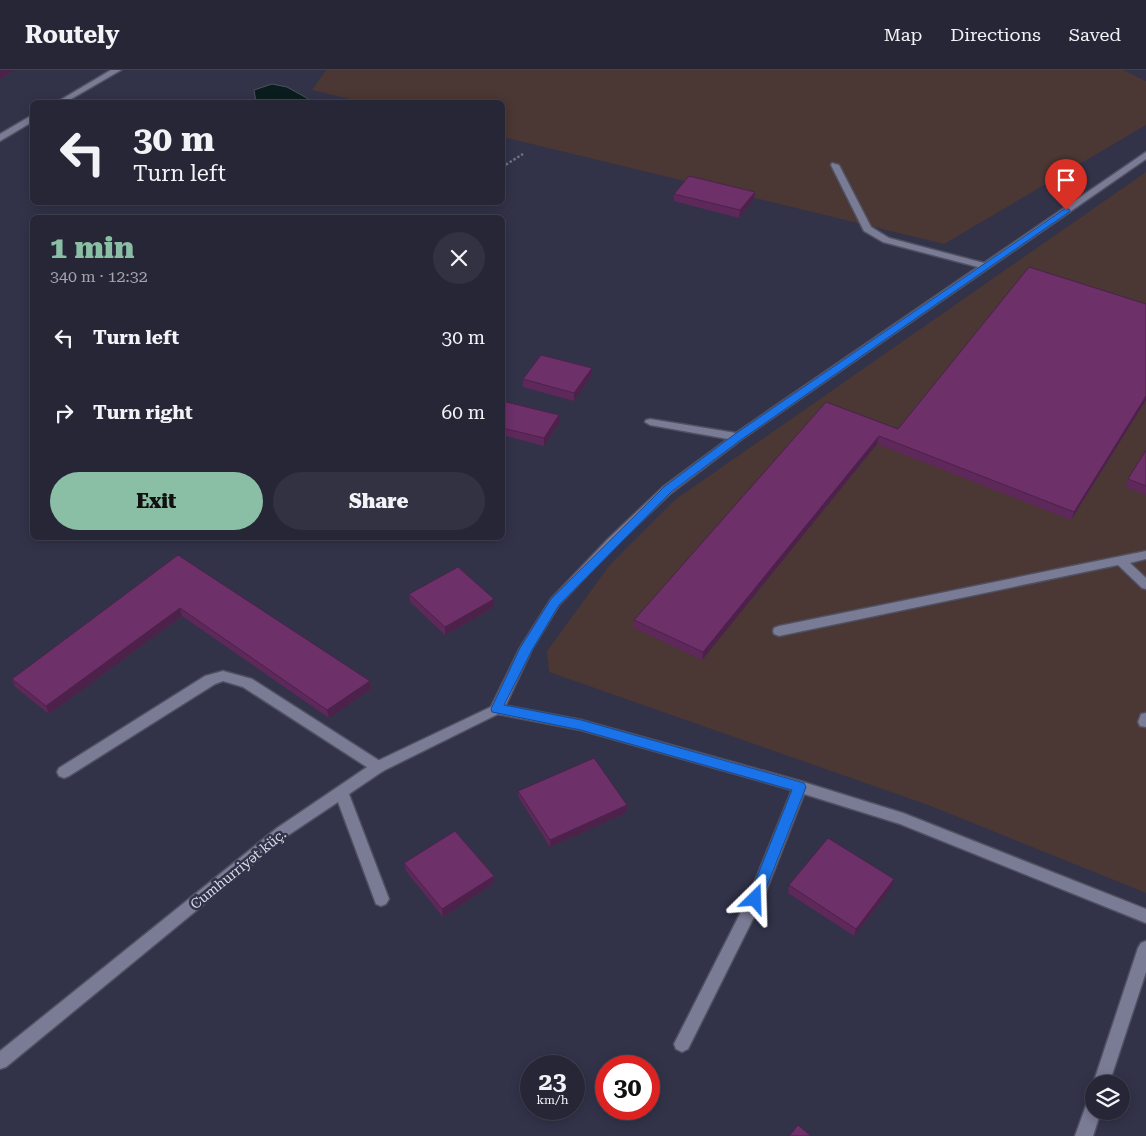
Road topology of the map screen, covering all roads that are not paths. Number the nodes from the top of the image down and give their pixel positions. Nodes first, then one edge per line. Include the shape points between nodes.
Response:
1 (117, 70) edge
2 (64, 100) edge
3 (30, 120) edge
4 (0, 138) edge
5 (1146, 155) edge
6 (834, 165) dead end
7 (985, 266) junction
8 (650, 422) dead end
9 (738, 437) junction
10 (1146, 555) edge
11 (1121, 561) junction
12 (1146, 585) edge
13 (779, 631) dead end
14 (497, 709) junction
15 (378, 767) junction
16 (64, 772) dead end
17 (800, 787) junction
18 (341, 792) junction
19 (382, 899) dead end
20 (1146, 916) edge
21 (1146, 948) edge
22 (682, 1044) dead end
23 (0, 1062) edge
24 (1104, 1075) edge
25 (1089, 1120) edge
26 (1084, 1136) edge

1 - 2 street
3 - 4 street
5 - 7 street
6 - 7 street via 868,229 875,235
7 - 9 street
8 - 9 street
9 - 14 street via 667,490 555,602 526,648
10 - 11 street
11 - 12 street
11 - 13 street
14 - 15 street, Cumhurriyət küç.
14 - 17 street via 581,725
15 - 16 street via 247,683 223,676 210,680
15 - 18 street, Cumhurriyət küç.
17 - 20 street via 903,819
17 - 22 street via 755,899
18 - 19 street
18 - 23 street, Cumhurriyət küç. via 282,832
21 - 24 street
25 - 26 street

